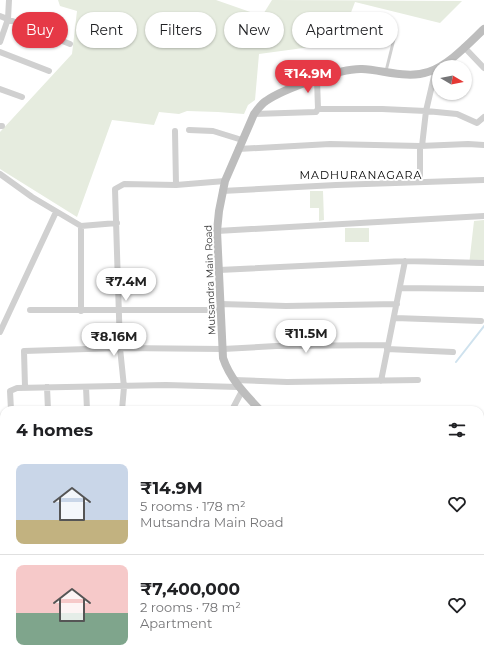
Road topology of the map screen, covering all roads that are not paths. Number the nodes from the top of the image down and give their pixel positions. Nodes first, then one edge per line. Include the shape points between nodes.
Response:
1 (8, 0) edge
2 (0, 16) edge
3 (8, 19) junction
4 (484, 29) edge
5 (0, 42) edge
6 (70, 44) dead end
7 (464, 47) junction
8 (392, 48) edge
9 (0, 52) edge
10 (447, 60) edge
11 (484, 68) edge
12 (432, 69) edge
13 (49, 71) dead end
14 (386, 71) junction
15 (317, 79) junction
16 (432, 85) edge
17 (0, 88) edge
18 (22, 97) dead end
19 (318, 109) junction
20 (426, 111) junction
21 (254, 114) junction
22 (484, 117) edge
23 (189, 130) dead end
24 (175, 131) dead end
25 (242, 140) junction
26 (484, 145) edge
27 (421, 146) junction
28 (238, 150) junction
29 (0, 174) edge
30 (484, 180) edge
31 (225, 181) junction
32 (420, 182) junction
33 (176, 185) junction
34 (222, 191) junction
35 (56, 212) junction
36 (484, 216) edge
37 (117, 223) junction
38 (81, 226) junction
39 (217, 231) junction
40 (405, 261) junction
41 (484, 263) edge
42 (219, 270) junction
43 (401, 288) junction
44 (484, 289) edge
45 (397, 304) junction
46 (221, 307) junction
47 (30, 310) dead end
48 (119, 311) junction
49 (81, 312) junction
50 (395, 318) junction
51 (481, 321) dead end
52 (0, 332) edge
53 (388, 347) junction
54 (120, 348) junction
55 (223, 349) junction
56 (453, 352) dead end
57 (418, 380) dead end
58 (381, 381) junction
59 (86, 386) junction
60 (238, 386) junction
61 (25, 387) junction
62 (47, 387) junction
63 (124, 387) junction
64 (11, 406) edge
65 (48, 406) edge
66 (87, 406) edge
67 (123, 406) edge
68 (233, 406) edge
69 (256, 406) edge

1 - 3 street
2 - 3 street
3 - 5 street
3 - 6 street
4 - 7 street, Mutsandra Main Road
7 - 10 street, Mutsandra Main Road
7 - 11 street
8 - 14 lane
9 - 13 street
12 - 14 street, Mutsandra Main Road via 418,74
14 - 15 street, Mutsandra Main Road via 350,69
15 - 19 street
15 - 21 street, Mutsandra Main Road via 267,100
16 - 20 street
17 - 18 street
19 - 20 street via 382,108
19 - 21 street via 316,112
20 - 22 street via 457,114 477,123
20 - 27 street
21 - 25 street, Mutsandra Main Road
23 - 25 street via 213,131
24 - 33 street
25 - 28 street, Mutsandra Main Road
26 - 27 street
27 - 28 street via 330,144
27 - 32 street
28 - 31 street, Mutsandra Main Road
29 - 35 street
30 - 32 street
31 - 33 street
31 - 34 street, Mutsandra Main Road
32 - 34 street
33 - 37 street via 118,186 115,189
34 - 39 street, Mutsandra Main Road
35 - 38 street
35 - 52 street
36 - 39 street
37 - 38 street
37 - 48 street
38 - 49 street
39 - 42 street, Mutsandra Main Road
40 - 41 street
40 - 42 street
40 - 43 street
42 - 46 street, Mutsandra Main Road
43 - 44 street
43 - 45 street
45 - 46 street
45 - 50 street
46 - 48 street
46 - 55 street, Mutsandra Main Road
47 - 49 street
48 - 49 street
48 - 54 street
50 - 51 street
50 - 53 street
53 - 55 street via 276,346
53 - 56 street
53 - 58 street
54 - 55 street
54 - 61 street via 24,350
54 - 63 street
55 - 60 street, Mutsandra Main Road via 226,367
57 - 58 street
58 - 60 street via 287,382
59 - 62 street
59 - 63 street
59 - 66 street
60 - 63 street
60 - 68 street
60 - 69 street, Mutsandra Main Road
61 - 62 street
61 - 64 street via 10,391
62 - 65 street
63 - 67 street

